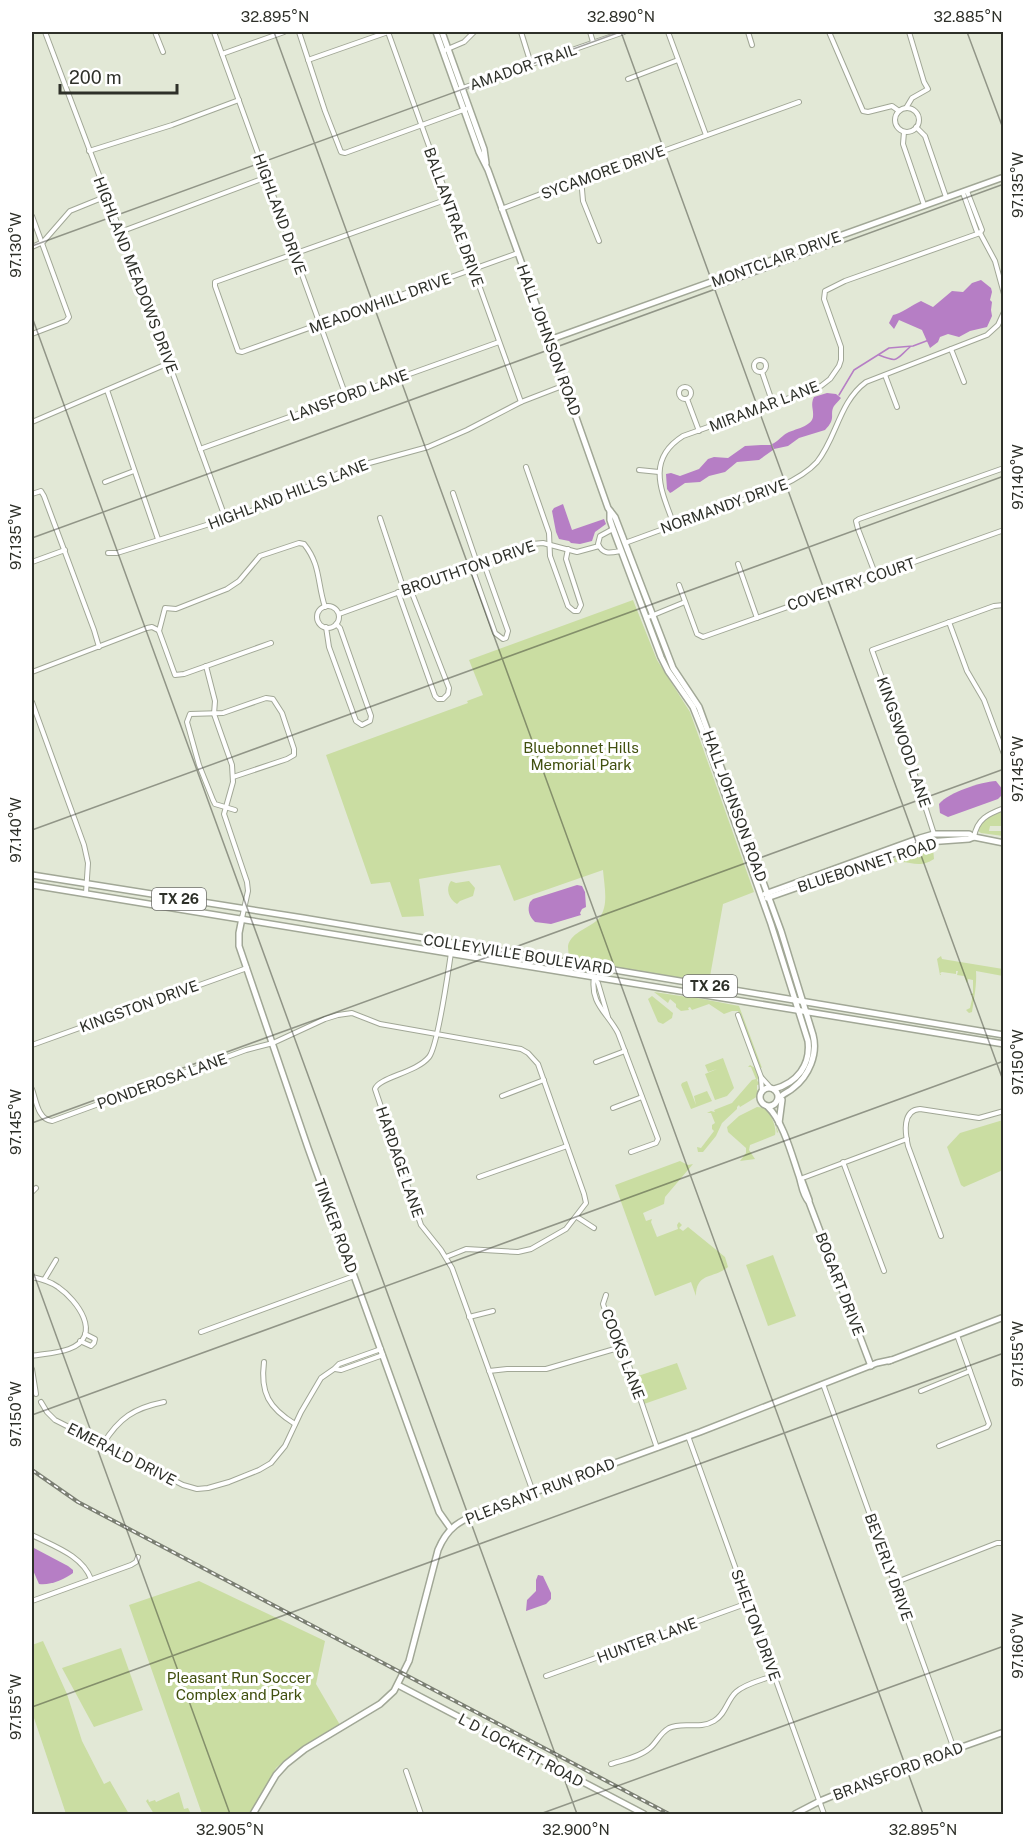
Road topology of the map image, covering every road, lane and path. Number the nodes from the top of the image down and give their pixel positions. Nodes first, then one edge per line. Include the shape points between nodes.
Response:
1 (45, 32) edge
2 (155, 32) edge
3 (214, 32) edge
4 (284, 32) edge
5 (299, 32) edge
6 (388, 32) edge
7 (436, 32) edge
8 (442, 32) edge
9 (474, 32) edge
10 (521, 32) edge
11 (590, 32) edge
12 (624, 32) edge
13 (668, 32) edge
14 (747, 32) edge
15 (829, 32) edge
16 (909, 32) edge
17 (594, 42) junction
18 (752, 45) dead end
19 (446, 50) junction
20 (163, 52) dead end
21 (222, 54) junction
22 (308, 60) junction
23 (678, 60) junction
24 (531, 64) junction
25 (628, 79) dead end
26 (460, 89) junction
27 (239, 100) junction
28 (799, 102) dead end
29 (906, 108) junction
30 (467, 109) junction
31 (899, 111) junction
32 (421, 125) junction
33 (916, 128) junction
34 (904, 132) junction
35 (706, 135) junction
36 (89, 151) junction
37 (267, 177) junction
38 (1004, 177) edge
39 (581, 178) junction
40 (965, 192) junction
41 (107, 196) junction
42 (946, 198) junction
43 (448, 199) junction
44 (924, 205) junction
45 (501, 209) junction
46 (32, 216) edge
47 (120, 232) junction
48 (979, 232) junction
49 (599, 241) dead end
50 (41, 243) junction
51 (32, 247) edge
52 (294, 253) junction
53 (518, 253) junction
54 (473, 270) junction
55 (1004, 294) edge
56 (1004, 312) edge
57 (1002, 320) edge
58 (320, 325) junction
59 (32, 334) edge
60 (549, 340) junction
61 (499, 342) junction
62 (951, 349) junction
63 (169, 363) junction
64 (762, 372) dead end
65 (885, 375) junction
66 (964, 382) dead end
67 (565, 386) junction
68 (106, 390) junction
69 (345, 396) junction
70 (687, 399) dead end
71 (521, 402) junction
72 (773, 404) junction
73 (897, 407) dead end
74 (32, 422) edge
75 (699, 431) junction
76 (200, 449) junction
77 (526, 467) dead end
78 (1004, 468) edge
79 (639, 470) dead end
80 (134, 471) junction
81 (658, 472) junction
82 (105, 482) dead end
83 (32, 494) edge
84 (453, 494) dead end
85 (610, 511) junction
86 (380, 519) dead end
87 (226, 520) junction
88 (674, 525) junction
89 (613, 529) junction
90 (1004, 530) edge
91 (158, 539) junction
92 (625, 543) junction
93 (549, 544) junction
94 (599, 546) junction
95 (568, 549) junction
96 (65, 550) junction
97 (621, 551) junction
98 (108, 553) dead end
99 (483, 561) junction
100 (32, 562) edge
101 (477, 563) junction
102 (738, 564) dead end
103 (471, 565) junction
104 (876, 576) junction
105 (679, 585) dead end
106 (410, 588) junction
107 (404, 590) junction
108 (398, 592) junction
109 (685, 602) junction
110 (1004, 605) edge
111 (325, 607) junction
112 (339, 614) junction
113 (653, 615) junction
114 (646, 618) junction
115 (757, 618) junction
116 (949, 622) junction
117 (336, 624) junction
118 (326, 627) junction
119 (159, 631) junction
120 (271, 643) dead end
121 (99, 647) junction
122 (206, 666) junction
123 (32, 672) edge
124 (32, 702) edge
125 (214, 714) junction
126 (1004, 754) edge
127 (233, 777) junction
128 (226, 806) junction
129 (1004, 808) edge
130 (235, 810) dead end
131 (934, 837) junction
132 (974, 837) junction
133 (1004, 843) edge
134 (32, 875) edge
135 (87, 884) junction
136 (32, 885) edge
137 (86, 893) junction
138 (768, 895) junction
139 (761, 898) junction
140 (244, 909) junction
141 (242, 918) junction
142 (771, 924) junction
143 (361, 928) junction
144 (361, 938) junction
145 (784, 940) junction
146 (451, 952) junction
147 (595, 967) junction
148 (247, 968) junction
149 (594, 976) junction
150 (604, 998) junction
151 (794, 1000) junction
152 (598, 1001) junction
153 (803, 1002) junction
154 (798, 1010) junction
155 (805, 1011) junction
156 (738, 1015) dead end
157 (609, 1018) junction
158 (436, 1035) junction
159 (1004, 1035) edge
160 (273, 1043) junction
161 (1004, 1044) edge
162 (32, 1045) edge
163 (625, 1051) junction
164 (811, 1055) junction
165 (596, 1062) dead end
166 (761, 1077) junction
167 (798, 1079) junction
168 (544, 1080) junction
169 (32, 1089) edge
170 (772, 1089) junction
171 (791, 1090) junction
172 (762, 1092) junction
173 (502, 1096) dead end
174 (642, 1097) junction
175 (777, 1102) junction
176 (768, 1107) junction
177 (614, 1108) dead end
178 (1004, 1112) edge
179 (779, 1123) junction
180 (907, 1139) junction
181 (567, 1146) junction
182 (631, 1152) dead end
183 (843, 1162) junction
184 (479, 1177) dead end
185 (800, 1179) junction
186 (36, 1188) dead end
187 (32, 1192) edge
188 (577, 1217) junction
189 (594, 1228) dead end
190 (941, 1236) dead end
191 (446, 1257) junction
192 (56, 1260) dead end
193 (884, 1271) dead end
194 (354, 1276) junction
195 (32, 1277) edge
196 (44, 1280) junction
197 (606, 1295) dead end
198 (493, 1311) dead end
199 (469, 1317) junction
200 (1004, 1317) edge
201 (201, 1332) dead end
202 (85, 1334) junction
203 (957, 1335) junction
204 (80, 1341) junction
205 (618, 1348) junction
206 (382, 1352) junction
207 (32, 1356) edge
208 (264, 1362) dead end
209 (871, 1366) junction
210 (32, 1369) edge
211 (489, 1371) junction
212 (970, 1371) junction
213 (823, 1384) junction
214 (921, 1391) dead end
215 (36, 1394) dead end
216 (41, 1402) dead end
217 (164, 1402) dead end
218 (295, 1424) junction
219 (688, 1436) junction
220 (102, 1444) junction
221 (939, 1446) dead end
222 (657, 1448) junction
223 (533, 1492) junction
224 (451, 1529) junction
225 (32, 1535) edge
226 (1004, 1543) edge
227 (138, 1557) dead end
228 (91, 1579) junction
229 (894, 1583) junction
230 (32, 1601) edge
231 (748, 1603) junction
232 (775, 1675) junction
233 (546, 1676) dead end
234 (398, 1685) junction
235 (1004, 1732) edge
236 (954, 1749) junction
237 (611, 1764) dead end
238 (406, 1771) dead end
239 (820, 1801) junction
240 (258, 1806) junction
241 (253, 1815) edge
242 (261, 1815) edge
243 (421, 1815) edge
244 (644, 1815) edge
245 (795, 1815) edge
246 (824, 1815) edge

1 - 36 street, HIGHLAND MEADOWS DRIVE
2 - 20 street
3 - 21 street, HIGHLAND DRIVE
4 - 21 street
5 - 22 street
6 - 22 street
6 - 32 street, BALLANTRAE DRIVE
7 - 19 main road, HALL JOHNSON ROAD
8 - 19 main road, HALL JOHNSON ROAD
9 - 19 street via 464,42
10 - 24 street
11 - 17 street
12 - 17 street, AMADOR TRAIL
13 - 23 street
14 - 18 street
15 - 31 street via 863,111 888,106
16 - 29 street via 928,89 912,98
17 - 24 street, AMADOR TRAIL
19 - 26 main road, HALL JOHNSON ROAD
21 - 27 street, HIGHLAND DRIVE
22 - 32 street via 341,152
23 - 25 street
23 - 35 street
24 - 26 street, AMADOR TRAIL
26 - 30 main road, HALL JOHNSON ROAD
27 - 36 street
27 - 37 street, HIGHLAND DRIVE
28 - 35 street, SYCAMORE DRIVE
29 - 31 street
29 - 33 street via 916,113
30 - 32 street
30 - 45 main road, HALL JOHNSON ROAD via 484,149
31 - 34 street via 895,123
32 - 43 street, BALLANTRAE DRIVE
33 - 34 street
33 - 42 street via 925,136
34 - 44 street via 903,144
35 - 39 street, SYCAMORE DRIVE
36 - 41 street, HIGHLAND MEADOWS DRIVE
37 - 47 street
37 - 52 street, HIGHLAND DRIVE
38 - 40 main road, MONTCLAIR DRIVE
39 - 45 street, SYCAMORE DRIVE
39 - 49 street via 583,201
40 - 42 main road, MONTCLAIR DRIVE
40 - 48 street
41 - 47 street, HIGHLAND MEADOWS DRIVE
41 - 50 street via 66,214
42 - 44 main road, MONTCLAIR DRIVE
43 - 52 street
43 - 54 street, BALLANTRAE DRIVE
44 - 60 main road, MONTCLAIR DRIVE
45 - 53 main road, HALL JOHNSON ROAD
46 - 50 street
47 - 63 street, HIGHLAND MEADOWS DRIVE
48 - 55 street via 995,261
48 - 72 street, MIRAMAR LANE via 827,290 824,299 841,347 839,366 821,386
50 - 51 street
50 - 59 street via 69,317
52 - 58 street, HIGHLAND DRIVE
52 - 58 street, MEADOWHILL DRIVE via 215,282 234,343 242,352
53 - 54 street, MEADOWHILL DRIVE
53 - 60 main road, HALL JOHNSON ROAD
54 - 58 street, MEADOWHILL DRIVE
54 - 61 street, BALLANTRAE DRIVE
56 - 57 street, NORMANDY DRIVE
57 - 62 street, NORMANDY DRIVE via 987,335
58 - 69 street, HIGHLAND DRIVE
60 - 67 main road, HALL JOHNSON ROAD
61 - 69 street, LANSFORD LANE
61 - 71 street, BALLANTRAE DRIVE
62 - 65 street, NORMANDY DRIVE
62 - 66 street
63 - 68 street
63 - 76 street, HIGHLAND MEADOWS DRIVE
64 - 72 street
65 - 73 street
65 - 88 street, NORMANDY DRIVE via 866,382 849,398 825,451 798,478
67 - 71 street, HIGHLAND HILLS LANE
67 - 85 main road, HALL JOHNSON ROAD
68 - 74 street
68 - 80 street
69 - 76 street, LANSFORD LANE
70 - 75 street
71 - 87 street, HIGHLAND HILLS LANE via 428,447 351,468
72 - 75 street, MIRAMAR LANE
75 - 81 street, MIRAMAR LANE via 682,436 671,445
76 - 87 street, HIGHLAND MEADOWS DRIVE
77 - 93 street via 549,533
78 - 104 street via 856,521
79 - 81 street
80 - 82 street
80 - 91 street
81 - 88 street
83 - 96 street via 43,493
84 - 101 street
85 - 89 main road, HALL JOHNSON ROAD
85 - 92 main road, HALL JOHNSON ROAD
86 - 107 street
87 - 91 street, HIGHLAND HILLS LANE
88 - 92 street, NORMANDY DRIVE
89 - 94 street via 600,536
89 - 97 main road, HALL JOHNSON ROAD
90 - 104 street, COVENTRY COURT
91 - 98 street, HIGHLAND HILLS LANE
92 - 113 main road, HALL JOHNSON ROAD
93 - 95 street, BROUTHTON DRIVE
93 - 95 street via 568,606 578,611 581,605 566,559
93 - 99 street, BROUTHTON DRIVE via 532,544
94 - 95 street, BROUTHTON DRIVE via 582,552
94 - 97 street, BROUTHTON DRIVE via 607,553
96 - 100 street
96 - 121 street
97 - 114 main road, HALL JOHNSON ROAD
99 - 101 street, BROUTHTON DRIVE
99 - 103 street via 508,631 503,639 495,633
101 - 103 street, BROUTHTON DRIVE
102 - 115 street
103 - 106 street, BROUTHTON DRIVE
104 - 115 street, COVENTRY COURT
105 - 109 street
106 - 107 street, BROUTHTON DRIVE
106 - 108 street via 449,688 443,699 435,696
107 - 108 street, BROUTHTON DRIVE
108 - 112 street, BROUTHTON DRIVE
109 - 113 street
109 - 115 street, COVENTRY COURT via 698,636 702,637
110 - 116 street
111 - 112 street via 334,608
111 - 118 street via 317,618
111 - 119 street via 316,563 304,544 299,543 260,556 227,589 176,609 165,608
112 - 117 street
113 - 114 street
113 - 138 main road, HALL JOHNSON ROAD via 673,668 699,707
114 - 139 main road, HALL JOHNSON ROAD via 668,671 693,707
116 - 126 street
116 - 131 street, KINGSWOOD LANE via 872,650
117 - 118 street
117 - 118 street via 371,716 365,725 356,721 328,646
119 - 121 street via 147,628
119 - 122 street via 174,675
120 - 122 street
121 - 123 street
122 - 125 street
124 - 135 street via 84,845
125 - 127 street
125 - 127 street via 273,699 294,749 294,755 287,759
125 - 128 street via 190,714 187,722 213,800
127 - 128 street
128 - 130 street
128 - 140 street via 224,814 247,882
129 - 132 street via 984,817
131 - 132 main road, BLUEBONNET ROAD
131 - 138 main road, BLUEBONNET ROAD
132 - 133 main road, BLUEBONNET ROAD
134 - 135 main road, COLLEYVILLE BOULEVARD / TX 26
135 - 137 street
135 - 140 main road, COLLEYVILLE BOULEVARD / TX 26
136 - 137 main road, COLLEYVILLE BOULEVARD / TX 26
137 - 141 main road, COLLEYVILLE BOULEVARD / TX 26
138 - 139 main road, BLUEBONNET ROAD
138 - 145 main road, HALL JOHNSON ROAD
139 - 142 main road, HALL JOHNSON ROAD
140 - 141 street
140 - 143 main road, COLLEYVILLE BOULEVARD / TX 26
141 - 144 main road, COLLEYVILLE BOULEVARD / TX 26
141 - 148 main road, TINKER ROAD via 239,946
142 - 145 main road
142 - 151 main road, HALL JOHNSON ROAD
143 - 144 main road
143 - 147 main road, COLLEYVILLE BOULEVARD / TX 26
144 - 146 main road, COLLEYVILLE BOULEVARD / TX 26
145 - 153 main road, HALL JOHNSON ROAD
146 - 149 main road, COLLEYVILLE BOULEVARD / TX 26
146 - 158 street, HARDAGE LANE
147 - 149 main road
147 - 151 main road, COLLEYVILLE BOULEVARD / TX 26
148 - 160 main road, TINKER ROAD
148 - 162 street, KINGSTON DRIVE
149 - 150 street
149 - 152 street via 592,985
149 - 154 main road, COLLEYVILLE BOULEVARD / TX 26
150 - 152 street
150 - 157 street
151 - 153 main road, COLLEYVILLE BOULEVARD / TX 26
151 - 154 main road, HALL JOHNSON ROAD
152 - 157 street via 601,1012
153 - 155 main road, HALL JOHNSON ROAD
153 - 159 main road, COLLEYVILLE BOULEVARD / TX 26
154 - 155 main road, COLLEYVILLE BOULEVARD / TX 26
154 - 164 main road, HALL JOHNSON ROAD
155 - 161 main road, COLLEYVILLE BOULEVARD / TX 26
155 - 164 main road, HALL JOHNSON ROAD via 814,1040
156 - 166 street
157 - 163 street
158 - 160 street, PONDEROSA LANE via 345,1013
158 - 168 street, PONDEROSA LANE via 521,1049 534,1058
158 - 191 street, HARDAGE LANE via 432,1053 421,1066 379,1083 375,1089 421,1226
160 - 169 street, PONDEROSA LANE via 52,1121 41,1117
160 - 194 main road, TINKER ROAD
163 - 165 street
163 - 174 street
164 - 167 main road via 810,1067
166 - 170 street
166 - 172 street
167 - 170 main road
167 - 171 main road
168 - 173 street
168 - 181 street, PONDEROSA LANE
170 - 172 main road
170 - 175 main road via 778,1093
171 - 175 main road
171 - 179 main road via 780,1104
172 - 176 main road via 760,1100
174 - 177 street
174 - 182 street via 658,1139
175 - 176 main road
175 - 179 main road, BOGART DRIVE
176 - 179 main road, BOGART DRIVE
178 - 180 street via 979,1118 916,1109 908,1117
179 - 185 main road, BOGART DRIVE
180 - 183 street
180 - 190 street
181 - 184 street
181 - 188 street, PONDEROSA LANE via 586,1201
183 - 185 street
183 - 193 street
185 - 209 main road, BOGART DRIVE
186 - 187 street
188 - 189 street
188 - 191 street via 560,1233 531,1249 466,1249
191 - 199 street, HARDAGE LANE
192 - 196 street
194 - 201 street
194 - 206 main road, TINKER ROAD
195 - 196 street
196 - 202 street via 72,1299 83,1314
197 - 205 street, COOKS LANE via 603,1304
198 - 199 street
199 - 211 street, HARDAGE LANE
200 - 203 main road, PLEASANT RUN ROAD
202 - 204 street
202 - 204 street via 93,1337 94,1343 91,1346
203 - 209 main road, PLEASANT RUN ROAD
203 - 212 street
204 - 207 street via 69,1349
205 - 211 street via 546,1369
205 - 222 street, COOKS LANE via 624,1351
206 - 218 street, EMERALD DRIVE via 341,1370 334,1369 321,1378
206 - 224 main road, TINKER ROAD via 439,1512
208 - 218 street via 263,1384 272,1406
209 - 213 main road, PLEASANT RUN ROAD
210 - 215 street
211 - 223 street, HARDAGE LANE
212 - 214 street
212 - 221 street via 988,1426
213 - 219 main road, PLEASANT RUN ROAD
213 - 229 street, BEVERLY DRIVE
216 - 220 street, EMERALD DRIVE via 55,1420
217 - 220 street via 128,1415 113,1427
218 - 220 street, EMERALD DRIVE via 285,1446 271,1463 208,1488 183,1485
219 - 222 main road, PLEASANT RUN ROAD
219 - 231 street, SHELTON DRIVE
222 - 223 main road, PLEASANT RUN ROAD
223 - 224 main road, PLEASANT RUN ROAD via 463,1520
224 - 234 main road, PLEASANT RUN ROAD via 438,1550 409,1662
225 - 228 street via 79,1561
226 - 229 street
227 - 228 street via 131,1565
228 - 230 street
229 - 236 street, BEVERLY DRIVE
231 - 232 street, SHELTON DRIVE
231 - 233 street, HUNTER LANE
232 - 237 street via 738,1690 715,1720 695,1727 669,1728 646,1751
232 - 239 street, SHELTON DRIVE
234 - 240 main road, PLEASANT RUN ROAD via 380,1704 286,1764
234 - 244 main road, L D LOCKETT ROAD
235 - 236 main road, BRANSFORD ROAD
236 - 239 main road, BRANSFORD ROAD
238 - 243 street
239 - 245 main road, BRANSFORD ROAD
239 - 246 street, SHELTON DRIVE
240 - 241 main road, PLEASANT RUN ROAD
240 - 242 street

